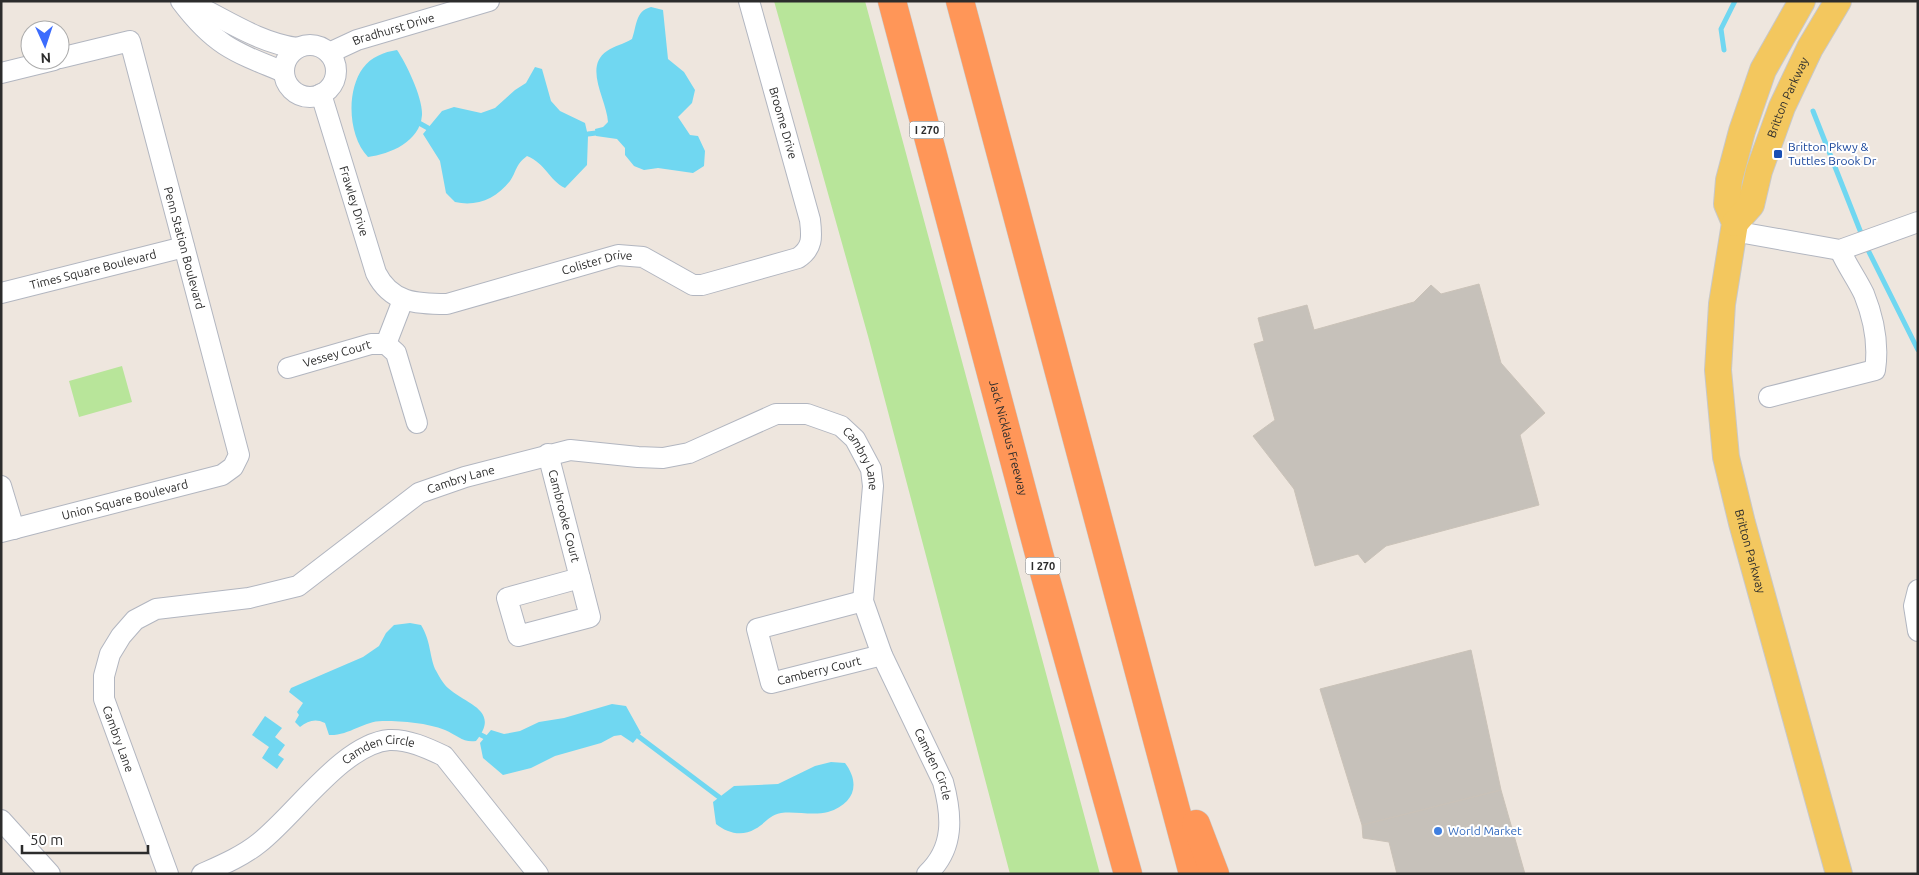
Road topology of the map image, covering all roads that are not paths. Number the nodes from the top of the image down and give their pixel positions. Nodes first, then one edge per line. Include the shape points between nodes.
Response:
1 (182, 1) edge
2 (187, 1) edge
3 (489, 1) edge
4 (748, 1) edge
5 (892, 1) edge
6 (960, 1) edge
7 (1802, 1) edge
8 (1838, 1) edge
9 (297, 48) junction
10 (329, 53) junction
11 (70, 56) edge
12 (20, 68) edge
13 (284, 72) junction
14 (1, 73) edge
15 (321, 94) junction
16 (1918, 222) edge
17 (1734, 227) junction
18 (810, 246) joint
19 (184, 247) junction
20 (1840, 250) junction
21 (1, 293) edge
22 (403, 300) junction
23 (386, 344) junction
24 (288, 368) dead end
25 (1769, 397) dead end
26 (417, 423) dead end
27 (548, 454) junction
28 (239, 455) joint
29 (1, 486) edge
30 (8, 530) edge
31 (580, 578) dead end
32 (1918, 590) edge
33 (863, 601) junction
34 (1918, 631) edge
35 (882, 655) junction
36 (1142, 682) junction
37 (1, 820) edge
38 (536, 873) edge
39 (50, 874) edge
40 (168, 874) edge
41 (202, 874) edge
42 (927, 874) edge
43 (1128, 874) edge
44 (1194, 874) edge
45 (1215, 874) edge
46 (1839, 874) edge

1 - 13 street via 200,26 222,44
2 - 9 street via 251,35
3 - 10 street, Bradhurst Drive via 357,40
4 - 18 street, Broome Drive via 810,220
5 - 43 highway, Jack Nicklaus Freeway / I 270
6 - 36 highway
7 - 17 main road, Britton Parkway via 1763,70 1742,131 1729,180 1727,204
8 - 17 main road, Britton Parkway via 1810,48 1782,107 1759,171 1751,205
9 - 10 street via 314,45
9 - 13 street via 285,63
10 - 15 street via 335,75
11 - 19 street, Penn Station Boulevard via 130,41
12 - 14 street
13 - 15 street via 290,88 296,93
15 - 22 street, Frawley Drive via 376,273 386,291
16 - 20 street
17 - 20 street
17 - 46 main road, Britton Parkway via 1718,348 1726,457
18 - 22 street, Colister Drive via 798,258 702,285 693,285 643,257 618,255 447,304
19 - 21 street, Times Square Boulevard
19 - 28 street, Penn Station Boulevard
20 - 25 street via 1863,293 1874,327 1878,348 1875,370
22 - 23 street, Vessey Court
23 - 24 street, Vessey Court via 371,344
23 - 26 street, Vessey Court via 396,353
27 - 31 street, Cambrooke Court
27 - 33 street, Cambry Lane via 570,450 663,458 689,454 776,414 807,414 841,426 854,439 871,469
27 - 40 street, Cambry Lane via 419,493 298,586 250,598 156,609 130,625 110,654 104,676 104,699
28 - 30 street, Union Square Boulevard via 233,467 222,475
29 - 30 street
32 - 34 street via 1914,606
33 - 35 street, Cambry Lane
33 - 35 street, Camberry Court via 757,629 772,683
35 - 42 street, Camden Circle via 943,782 949,805 947,843 942,856
36 - 44 highway
36 - 45 highway
37 - 39 street
38 - 41 street, Camden Circle via 444,756 426,747 389,740 349,756 259,843 226,864

